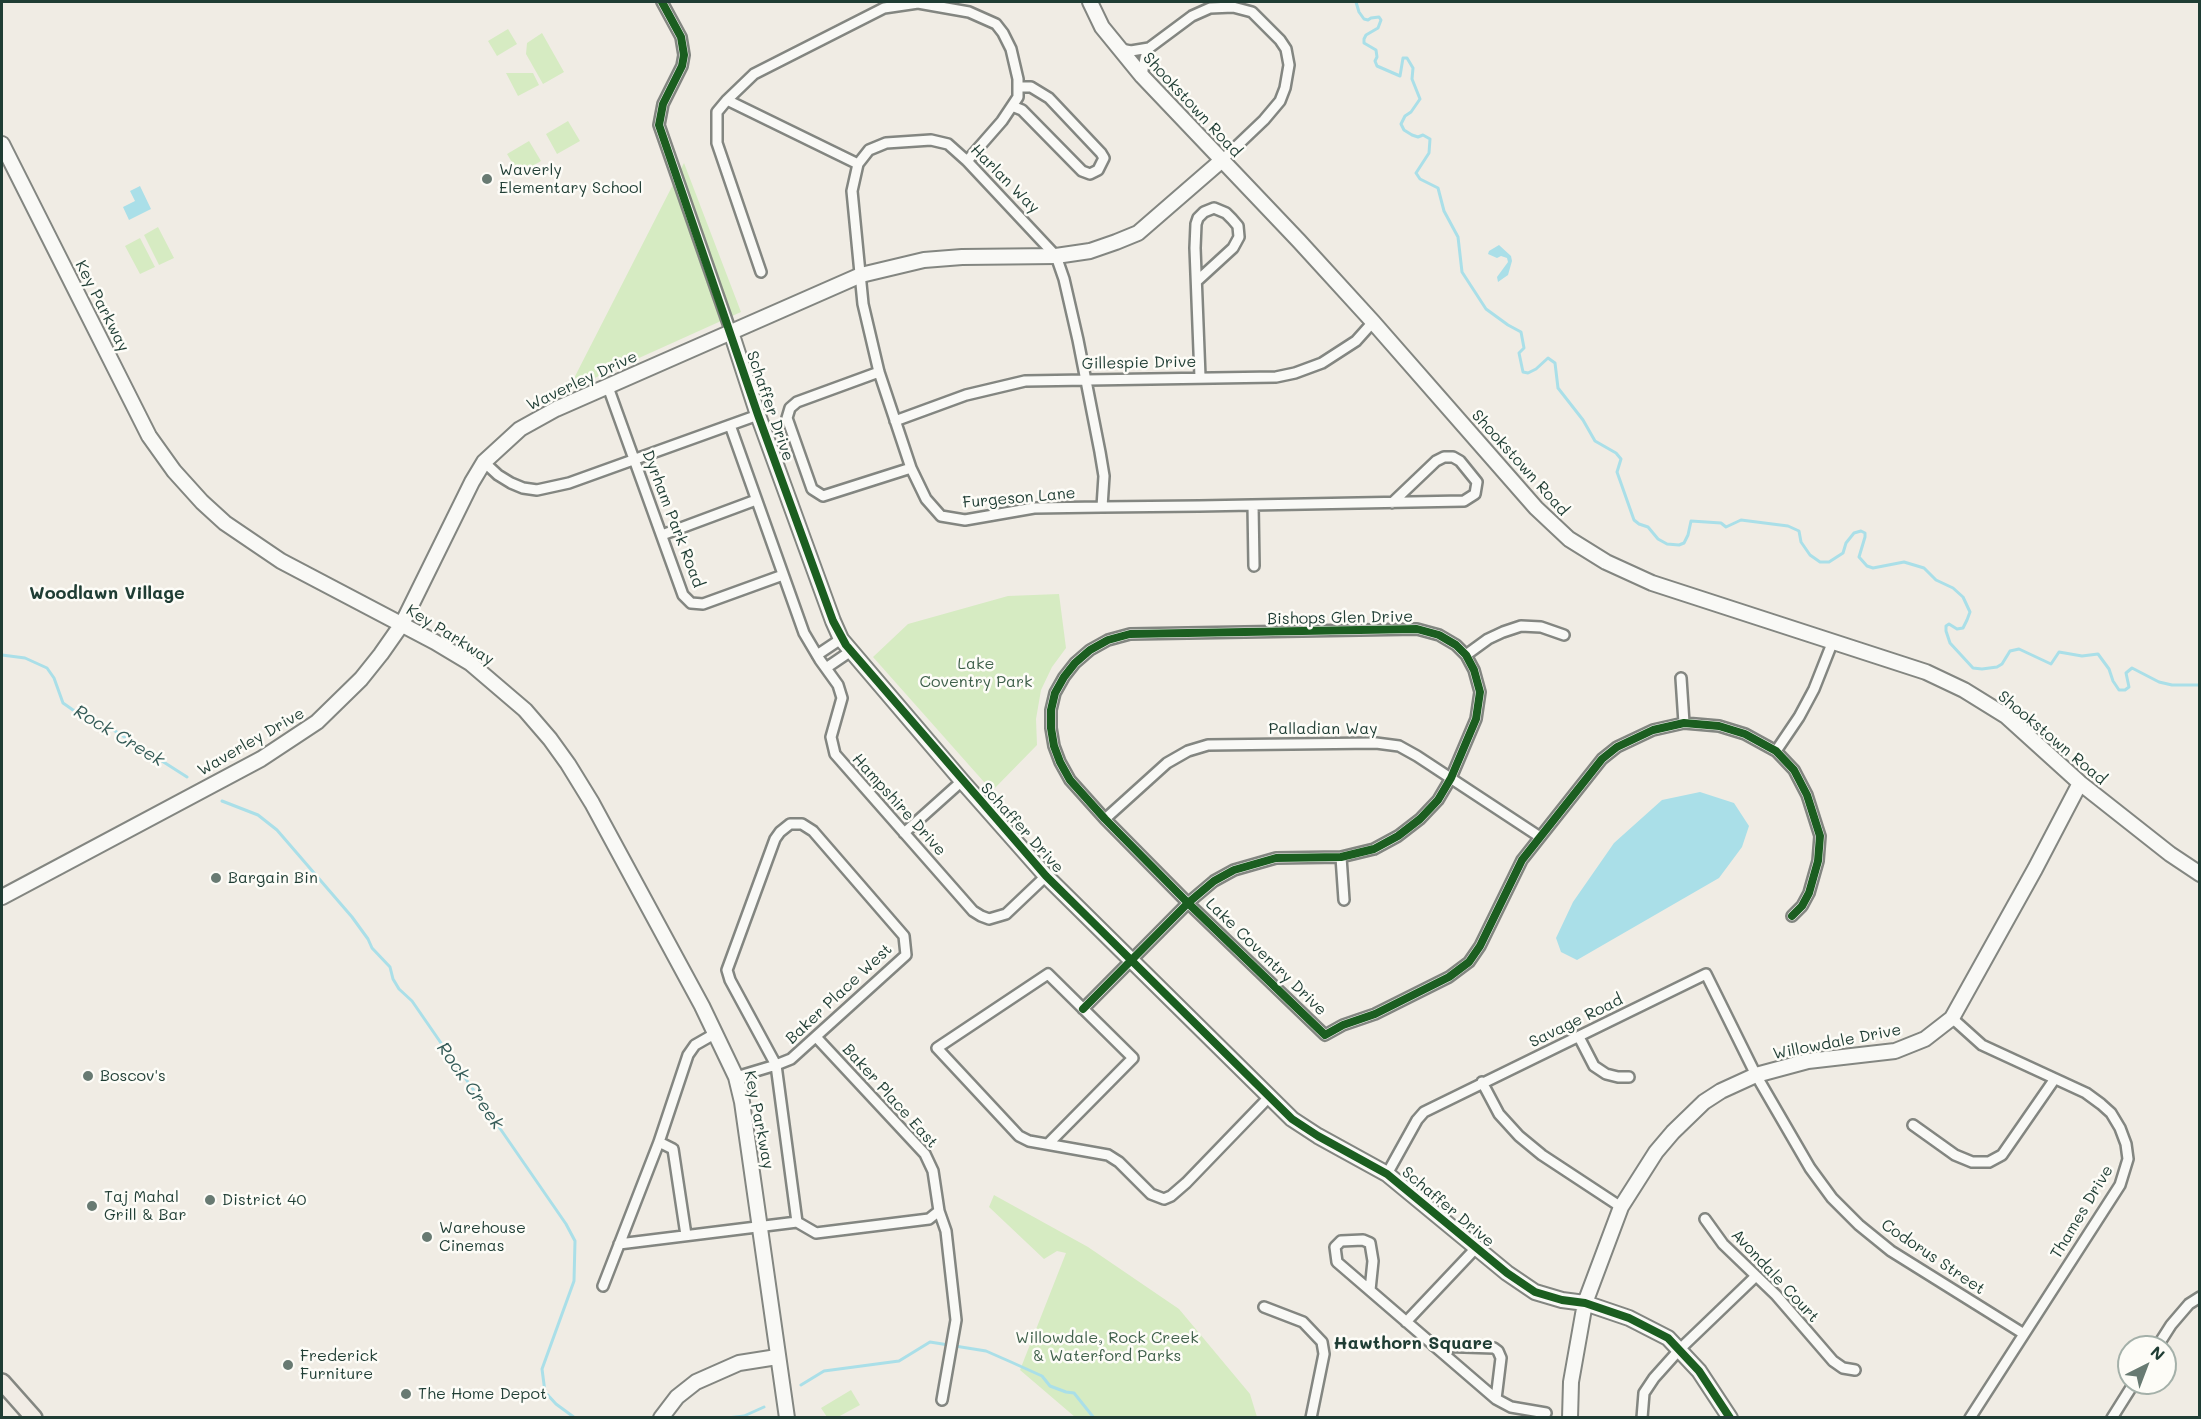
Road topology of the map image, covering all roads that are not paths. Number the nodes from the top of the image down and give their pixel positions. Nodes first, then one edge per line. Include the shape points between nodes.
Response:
1 (662, 2) edge
2 (1090, 2) edge
3 (1117, 48) junction
4 (1149, 48) junction
5 (1142, 76) junction
6 (1018, 87) junction
7 (727, 100) junction
8 (1012, 106) junction
9 (2, 144) edge
10 (967, 161) junction
11 (1221, 161) junction
12 (858, 164) junction
13 (1056, 256) junction
14 (761, 272) dead end
15 (861, 275) junction
16 (1197, 281) junction
17 (1373, 322) junction
18 (731, 332) junction
19 (879, 372) junction
20 (1200, 377) junction
21 (1084, 378) junction
22 (608, 387) junction
23 (758, 415) junction
24 (895, 421) junction
25 (730, 426) junction
26 (635, 460) junction
27 (484, 462) junction
28 (911, 468) junction
29 (756, 500) junction
30 (1392, 502) junction
31 (1253, 505) junction
32 (1102, 507) junction
33 (662, 535) junction
34 (1254, 566) dead end
35 (783, 576) junction
36 (402, 624) junction
37 (1564, 635) dead end
38 (842, 639) junction
39 (1833, 641) junction
40 (851, 651) junction
41 (817, 655) junction
42 (1466, 655) junction
43 (826, 668) junction
44 (1681, 678) dead end
45 (1684, 723) junction
46 (1776, 751) junction
47 (1451, 778) junction
48 (962, 781) junction
49 (2080, 783) junction
50 (1105, 819) junction
51 (904, 832) junction
52 (1540, 837) junction
53 (1341, 857) junction
54 (2199, 874) edge
55 (1046, 876) junction
56 (2, 897) edge
57 (1344, 900) dead end
58 (1188, 903) junction
59 (1792, 916) dead end
60 (1131, 961) junction
61 (1083, 1009) junction
62 (1952, 1018) junction
63 (716, 1034) junction
64 (816, 1037) junction
65 (1579, 1037) junction
66 (776, 1065) junction
67 (1756, 1075) junction
68 (736, 1077) junction
69 (1629, 1077) dead end
70 (2054, 1080) junction
71 (1482, 1082) junction
72 (1269, 1097) junction
73 (1913, 1125) dead end
74 (658, 1142) junction
75 (1048, 1144) junction
76 (1387, 1174) junction
77 (1621, 1207) junction
78 (939, 1211) junction
79 (1705, 1219) dead end
80 (797, 1222) junction
81 (761, 1226) junction
82 (686, 1235) junction
83 (619, 1244) junction
84 (1476, 1248) junction
85 (1756, 1276) junction
86 (603, 1287) dead end
87 (1370, 1290) junction
88 (2199, 1297) edge
89 (1585, 1303) junction
90 (1264, 1307) dead end
91 (1406, 1322) junction
92 (2024, 1334) junction
93 (2166, 1335) edge
94 (1434, 1346) junction
95 (1680, 1349) junction
96 (777, 1357) junction
97 (1855, 1370) dead end
98 (2, 1382) edge
99 (2126, 1395) edge
100 (1496, 1399) junction
101 (942, 1401) dead end
102 (1546, 1413) dead end
103 (34, 1418) edge
104 (661, 1418) edge
105 (788, 1418) edge
106 (1311, 1418) edge
107 (1570, 1418) edge
108 (1642, 1418) edge
109 (1731, 1418) edge
110 (1970, 1418) edge
111 (2112, 1418) edge

1 - 18 street, Schaffer Drive via 681,37 684,55 663,104 659,125
2 - 3 street, Shookstown Road
3 - 4 street
3 - 5 street, Shookstown Road
4 - 5 street
4 - 11 street via 1203,10 1233,7 1252,12 1286,49 1289,65 1280,101
5 - 11 street, Shookstown Road
6 - 7 street via 1011,49 996,24 969,12 918,3 884,8 832,34 754,74
6 - 8 street via 1018,97
6 - 8 street via 1040,91 1057,106 1101,153 1104,158 1098,170 1090,174 1082,171 1022,110
7 - 12 street
7 - 14 street via 717,112 717,143
8 - 10 street
9 - 36 street, Key Parkway via 149,436 174,471 210,509 254,544
10 - 12 street, Harlan Way via 948,144 931,140 886,143 869,150
10 - 13 street, Harlan Way
11 - 13 street, Waverley Drive via 1138,233 1090,251
11 - 17 street, Shookstown Road
12 - 15 street via 852,191
13 - 15 street, Waverley Drive via 924,260
13 - 21 street
15 - 18 street, Waverley Drive
15 - 19 street, Furgeson Lane via 863,304
16 - 16 street via 1233,248 1239,237 1238,226 1232,219 1214,208 1204,212 1196,224
16 - 20 street
17 - 20 street, Gillespie Drive via 1356,341 1322,363 1295,373 1276,377
17 - 39 street, Shookstown Road via 1536,508 1569,538 1606,562 1652,583
18 - 22 street, Waverley Drive
18 - 23 street, Schaffer Drive
19 - 24 street, Furgeson Lane
19 - 28 street via 797,402 787,418 812,489 823,496
20 - 21 street, Gillespie Drive
21 - 24 street, Gillespie Drive via 1025,381 966,395
21 - 32 street via 1104,476
22 - 26 street, Dyrham Park Road
22 - 27 street, Waverley Drive via 520,429
23 - 25 street
23 - 38 street, Schaffer Drive
24 - 28 street, Furgeson Lane
25 - 26 street
25 - 29 street, Hampshire Drive
26 - 27 street via 537,490 511,483
26 - 33 street, Dyrham Park Road
27 - 36 street, Waverley Drive
28 - 32 street, Furgeson Lane via 926,499 941,516 965,520 1035,508
29 - 33 street
29 - 35 street, Hampshire Drive
30 - 30 street, Furgeson Lane via 1444,457 1460,461 1476,482 1474,494 1464,501
30 - 31 street, Furgeson Lane
31 - 32 street, Furgeson Lane
31 - 34 street
33 - 35 street, Dyrham Park Road via 683,595 691,603 703,604
35 - 41 street, Hampshire Drive via 804,633
36 - 56 street, Waverley Drive via 361,679 317,722 291,741
36 - 63 street, Key Parkway via 470,663 525,710 550,739 592,803
37 - 42 street via 1541,627 1521,626 1488,639
38 - 40 street, Schaffer Drive
38 - 41 street
39 - 46 street via 1814,689
39 - 49 street, Shookstown Road via 1926,672 1964,690 2006,716
40 - 43 street
40 - 48 street, Schaffer Drive
41 - 43 street, Hampshire Drive
42 - 47 street via 1480,692 1476,719
42 - 50 street, Bishops Glen Drive via 1439,635 1417,629 1130,634 1108,640 1075,663 1055,693 1051,710 1054,746 1060,762
43 - 51 street, Hampshire Drive via 842,698 831,737 835,754
44 - 45 street
45 - 46 street, Lake Coventry Drive via 1745,734
45 - 52 street, Lake Coventry Drive via 1634,738 1602,759
46 - 59 street, Lake Coventry Drive via 1794,770 1807,795 1820,836 1809,893
47 - 50 street, Palladian Way via 1399,746 1208,745 1167,764
47 - 52 street, Palladian Way
47 - 53 street via 1438,800 1398,836 1374,849
48 - 51 street
48 - 55 street, Schaffer Drive
49 - 54 street, Shookstown Road
49 - 62 street, Willowdale Drive
50 - 58 street, Bishops Glen Drive
51 - 55 street, Hampshire Drive via 973,911 989,919 1006,914
52 - 58 street, Lake Coventry Drive via 1522,860 1469,962 1449,977 1325,1035
53 - 57 street
53 - 58 street via 1276,858 1254,863 1214,881
55 - 60 street, Schaffer Drive
58 - 60 street
60 - 61 street
60 - 72 street, Schaffer Drive
61 - 75 street via 1133,1058
61 - 75 street via 1048,974 937,1048 1019,1136
62 - 67 street, Willowdale Drive via 1925,1039 1895,1051 1808,1061
62 - 70 street, Thames Drive via 1982,1045
63 - 68 street, Key Parkway
63 - 74 street via 695,1045 688,1055
64 - 66 street, Baker Place West via 791,1059
64 - 66 street, Baker Place West via 906,955 904,936 813,831 802,824 790,824 775,839 727,970
64 - 78 street, Baker Place East via 925,1154 933,1171
65 - 67 street, Savage Road via 1706,974
65 - 69 street via 1594,1066 1606,1074
65 - 71 street, Savage Road
66 - 68 street, Baker Place West
66 - 80 street
67 - 77 street, Willowdale Drive via 1704,1102 1673,1132
67 - 92 street, Codorus Street via 1810,1168 1859,1225 1891,1251
68 - 81 street, Key Parkway
70 - 73 street via 2002,1155 1989,1162 1972,1162 1955,1155
70 - 92 street, Thames Drive via 2086,1093 2111,1113 2126,1144 2128,1160 2120,1185
71 - 76 street, Savage Road via 1424,1112
71 - 77 street via 1499,1114 1519,1136
72 - 75 street via 1186,1183 1164,1199 1151,1194 1108,1155
72 - 76 street, Schaffer Drive via 1318,1136
74 - 82 street via 673,1149
74 - 83 street
76 - 84 street, Schaffer Drive
77 - 89 street, Willowdale Drive
78 - 80 street via 929,1219 816,1233
78 - 101 street, Baker Place East via 946,1231 956,1320
79 - 85 street, Avondale Court via 1723,1244
80 - 81 street
81 - 82 street
81 - 96 street, Key Parkway
82 - 83 street
83 - 86 street
84 - 89 street, Schaffer Drive via 1535,1292
84 - 91 street
85 - 95 street
85 - 97 street, Avondale Court via 1833,1361
87 - 87 street via 1337,1262 1335,1247 1341,1241 1370,1243
87 - 91 street
88 - 93 street
89 - 95 street, Schaffer Drive via 1629,1318 1668,1338
89 - 107 street, Willowdale Drive via 1571,1382
90 - 106 street via 1303,1322 1322,1342 1324,1354
91 - 94 street
92 - 110 street, Thames Drive
94 - 100 street
94 - 100 street via 1498,1351 1501,1358
95 - 108 street via 1648,1386
95 - 109 street, Schaffer Drive
96 - 104 street via 739,1364 696,1382 677,1397
96 - 105 street, Key Parkway
98 - 103 main road
99 - 111 street
100 - 102 street via 1511,1407

